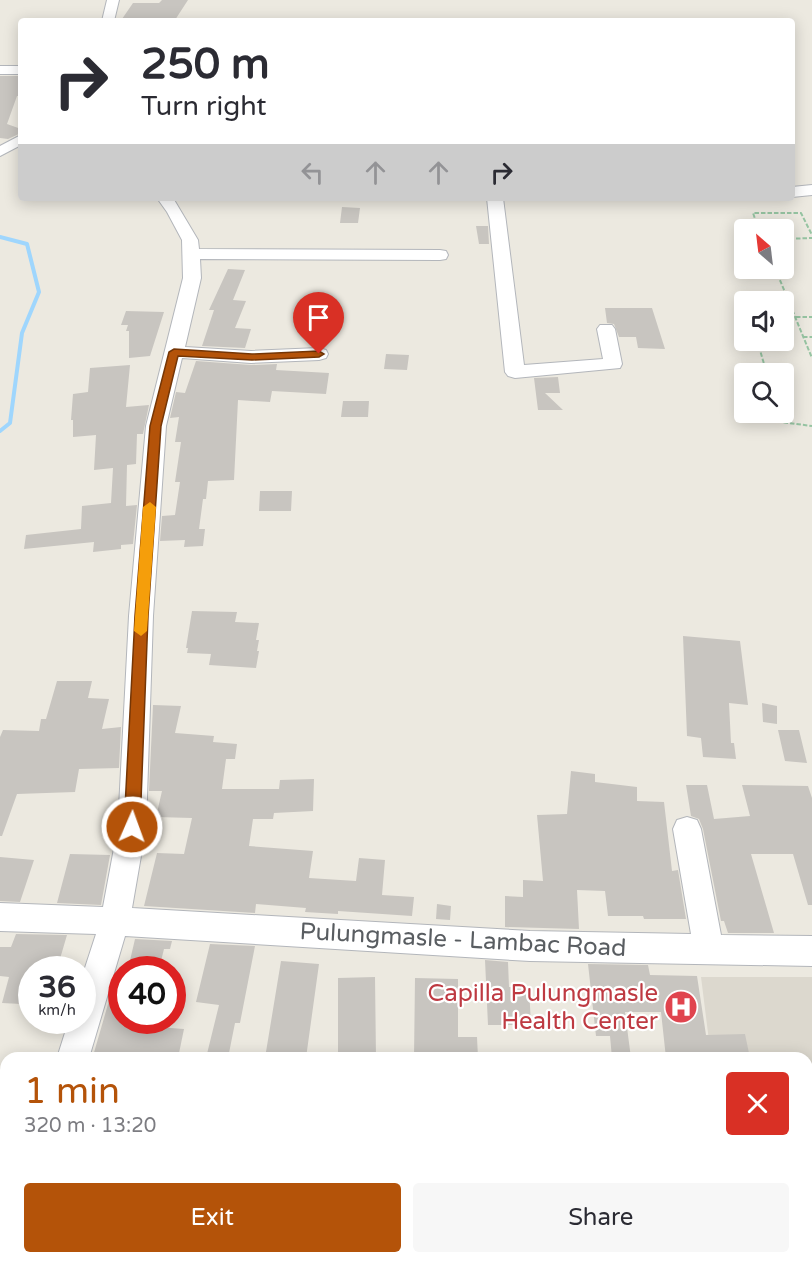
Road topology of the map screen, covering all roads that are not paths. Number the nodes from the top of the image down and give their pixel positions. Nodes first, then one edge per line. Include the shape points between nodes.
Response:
1 (113, 0) edge
2 (109, 18) edge
3 (0, 70) edge
4 (18, 70) edge
5 (18, 141) edge
6 (0, 152) edge
7 (812, 190) edge
8 (795, 192) edge
9 (168, 201) edge
10 (495, 201) edge
11 (191, 254) junction
12 (440, 255) dead end
13 (606, 329) dead end
14 (174, 352) junction
15 (319, 354) dead end
16 (687, 829) dead end
17 (0, 917) edge
18 (115, 921) junction
19 (709, 950) junction
20 (812, 951) edge
21 (75, 1052) edge

1 - 2 street
3 - 4 street
5 - 6 street
7 - 8 street
9 - 11 street via 190,240
10 - 13 street via 515,372 613,364
11 - 12 street
11 - 14 street via 192,278
14 - 15 street via 252,357
14 - 18 street via 156,426 141,616 132,827
16 - 19 street
17 - 18 street, Pulungmasle - Lambac Road
18 - 19 street, Pulungmasle - Lambac Road via 530,946
18 - 21 street
19 - 20 street, Pulungmasle - Lambac Road

